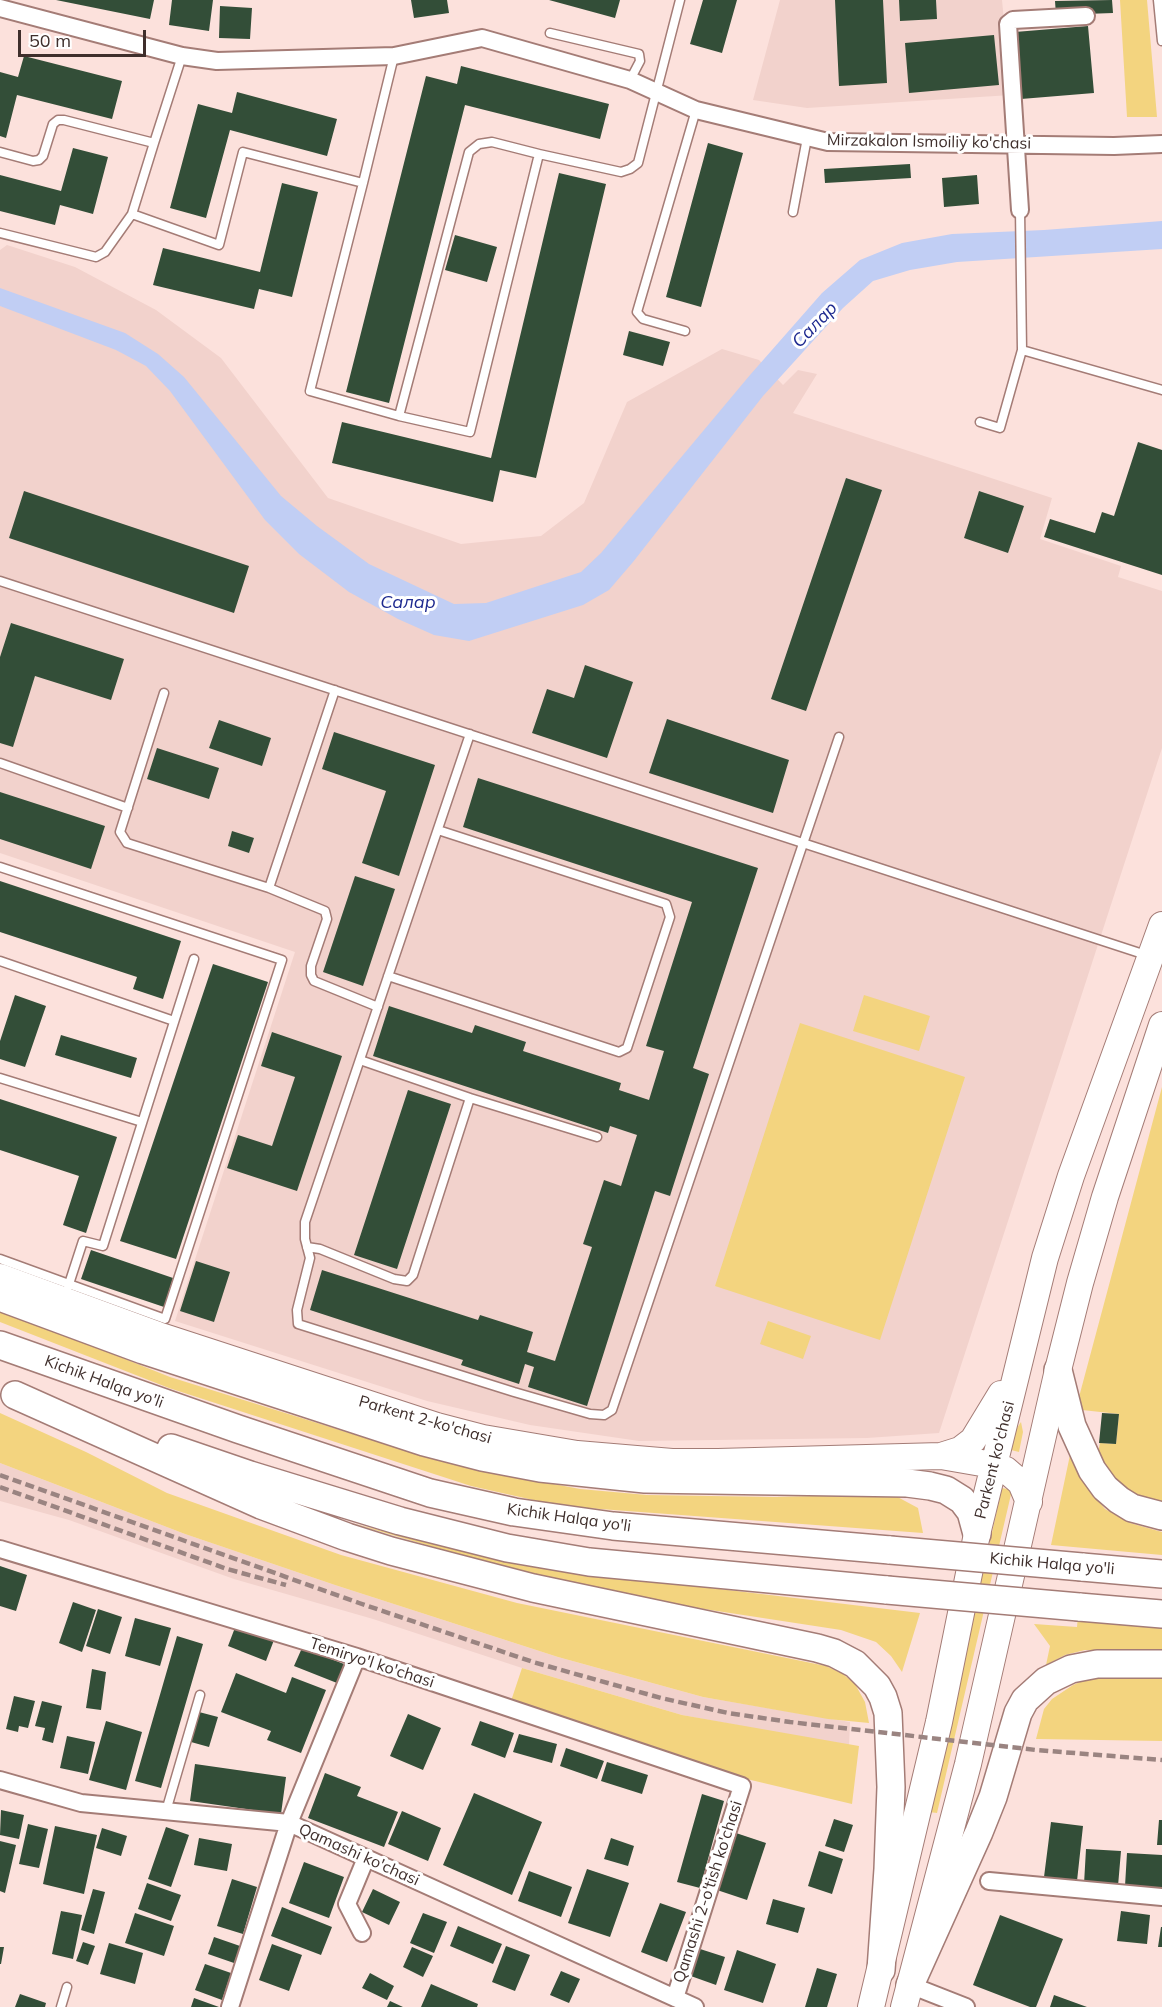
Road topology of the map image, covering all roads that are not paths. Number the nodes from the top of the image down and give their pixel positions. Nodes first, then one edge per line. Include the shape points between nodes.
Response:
1 (680, 0) edge
2 (1158, 0) edge
3 (0, 8) edge
4 (1086, 16) dead end
5 (550, 33) dead end
6 (1162, 41) edge
7 (182, 56) junction
8 (394, 56) junction
9 (630, 80) junction
10 (656, 92) junction
11 (696, 110) junction
12 (807, 138) junction
13 (154, 142) junction
14 (1015, 144) junction
15 (1162, 144) edge
16 (0, 152) edge
17 (538, 154) junction
18 (363, 183) junction
19 (1020, 210) joint
20 (793, 212) dead end
21 (132, 214) junction
22 (0, 233) edge
23 (685, 331) dead end
24 (1022, 350) junction
25 (1162, 390) edge
26 (399, 416) junction
27 (980, 422) dead end
28 (0, 581) edge
29 (335, 690) junction
30 (164, 693) dead end
31 (470, 734) junction
32 (839, 737) dead end
33 (0, 763) edge
34 (128, 808) junction
35 (438, 830) junction
36 (0, 867) edge
37 (269, 888) junction
38 (1162, 925) edge
39 (1150, 956) junction
40 (194, 959) dead end
41 (0, 961) edge
42 (388, 976) junction
43 (378, 1007) junction
44 (174, 1022) junction
45 (1161, 1027) edge
46 (360, 1060) junction
47 (0, 1078) edge
48 (470, 1098) junction
49 (142, 1122) junction
50 (597, 1137) dead end
51 (307, 1247) junction
52 (0, 1259) edge
53 (0, 1277) edge
54 (0, 1298) edge
55 (61, 1310) junction
56 (0, 1345) edge
57 (1019, 1359) junction
58 (1058, 1370) junction
59 (8, 1392) edge
60 (940, 1456) junction
61 (993, 1465) junction
62 (1029, 1502) junction
63 (1162, 1516) edge
64 (977, 1534) junction
65 (0, 1549) edge
66 (1162, 1574) edge
67 (1162, 1614) edge
68 (357, 1657) junction
69 (1162, 1664) edge
70 (200, 1695) dead end
71 (0, 1780) edge
72 (742, 1786) joint
73 (166, 1811) junction
74 (289, 1823) junction
75 (366, 1858) junction
76 (989, 1881) dead end
77 (1162, 1897) edge
78 (362, 1933) dead end
79 (881, 1970) junction
80 (68, 1987) dead end
81 (907, 1996) edge
82 (675, 1998) junction
83 (62, 2007) edge
84 (230, 2007) edge
85 (695, 2007) edge
86 (871, 2007) edge
87 (966, 2007) edge

1 - 10 lane
2 - 6 lane
3 - 7 street, Mirzakalon Ismoiliy ko'chasi
4 - 14 street via 1009,22
5 - 9 lane via 639,54 640,61
7 - 8 street, Mirzakalon Ismoiliy ko'chasi via 217,61
7 - 13 lane
8 - 9 street, Mirzakalon Ismoiliy ko'chasi via 482,38
8 - 18 lane
9 - 10 street, Mirzakalon Ismoiliy ko'chasi
10 - 11 street, Mirzakalon Ismoiliy ko'chasi
10 - 17 lane via 638,163 630,169 621,172
11 - 12 street, Mirzakalon Ismoiliy ko'chasi
11 - 23 lane via 636,312 643,320
12 - 14 street, Mirzakalon Ismoiliy ko'chasi via 828,142
12 - 20 lane
13 - 16 lane via 58,120 39,160
13 - 21 lane
14 - 15 street, Mirzakalon Ismoiliy ko'chasi
14 - 19 street
17 - 26 lane via 492,142 479,144 469,152
17 - 26 lane via 470,432
18 - 21 lane via 243,152 219,245
18 - 26 lane via 310,391
19 - 24 lane
21 - 22 lane via 105,252 96,256
24 - 25 lane
24 - 27 lane via 1000,428
28 - 29 lane
29 - 31 lane
29 - 37 lane
30 - 34 lane
31 - 35 lane
31 - 39 lane
32 - 51 lane via 612,1410 604,1415 590,1414 298,1324 297,1310 310,1258
33 - 34 lane
34 - 37 lane via 120,832 127,843
35 - 42 lane
35 - 42 lane via 666,904 670,917 627,1048 619,1052
36 - 52 lane via 282,960 165,1319
37 - 43 lane via 325,911 327,919 311,966 314,981
38 - 39 main road, Parkent ko'chasi
39 - 57 main road, Parkent ko'chasi via 1058,1217
40 - 44 lane
41 - 44 lane
42 - 43 lane
43 - 46 lane
44 - 49 lane
45 - 58 main road via 1102,1208
46 - 48 lane
46 - 51 lane via 305,1222
47 - 49 lane
48 - 50 lane
48 - 51 lane via 413,1275 407,1281
49 - 55 lane via 103,1246 83,1241
53 - 55 main road, Parkent 2-ko'chasi
54 - 55 highway
55 - 60 main road, Parkent 2-ko'chasi via 169,1338 437,1426 530,1447 683,1462
55 - 64 highway via 143,1350 424,1442 482,1457 540,1468 645,1479 930,1486 962,1500 971,1512
56 - 66 highway, Kichik Halqa yo'li, bridge via 430,1492 514,1512 613,1526
57 - 60 main road, Parkent 2-ko'chasi via 974,1440 960,1450
57 - 61 main road, Parkent ko'chasi
58 - 62 main road
58 - 63 highway via 1072,1426 1092,1470 1119,1500
59 - 67 highway, bridge via 260,1478 400,1521 507,1548 589,1562
59 - 79 highway via 261,1505 347,1537 533,1588 817,1648 855,1664 877,1686 888,1713 890,1810
60 - 61 main road, Parkent 2-ko'chasi
61 - 62 main road, Parkent 2-ko'chasi via 1017,1477
61 - 64 main road, Parkent ko'chasi
62 - 81 main road via 968,1764
64 - 79 main road, Parkent ko'chasi via 939,1722
65 - 68 street, Temiryo'l ko'chasi
68 - 72 street, Temiryo'l ko'chasi
68 - 74 street
69 - 81 highway via 1097,1664 1071,1670 1046,1682 1025,1700 980,1832
70 - 73 lane
71 - 73 street, Qamashi ko'chasi via 81,1803
72 - 82 street, Qamashi 2-o'tish ko'chasi
73 - 74 street, Qamashi ko'chasi
74 - 75 street, Qamashi ko'chasi
74 - 84 street
75 - 78 street via 347,1904
75 - 82 street, Qamashi ko'chasi
76 - 77 street
79 - 86 main road, Parkent ko'chasi
80 - 83 lane
81 - 87 street
82 - 85 street, Qamashi ko'chasi

